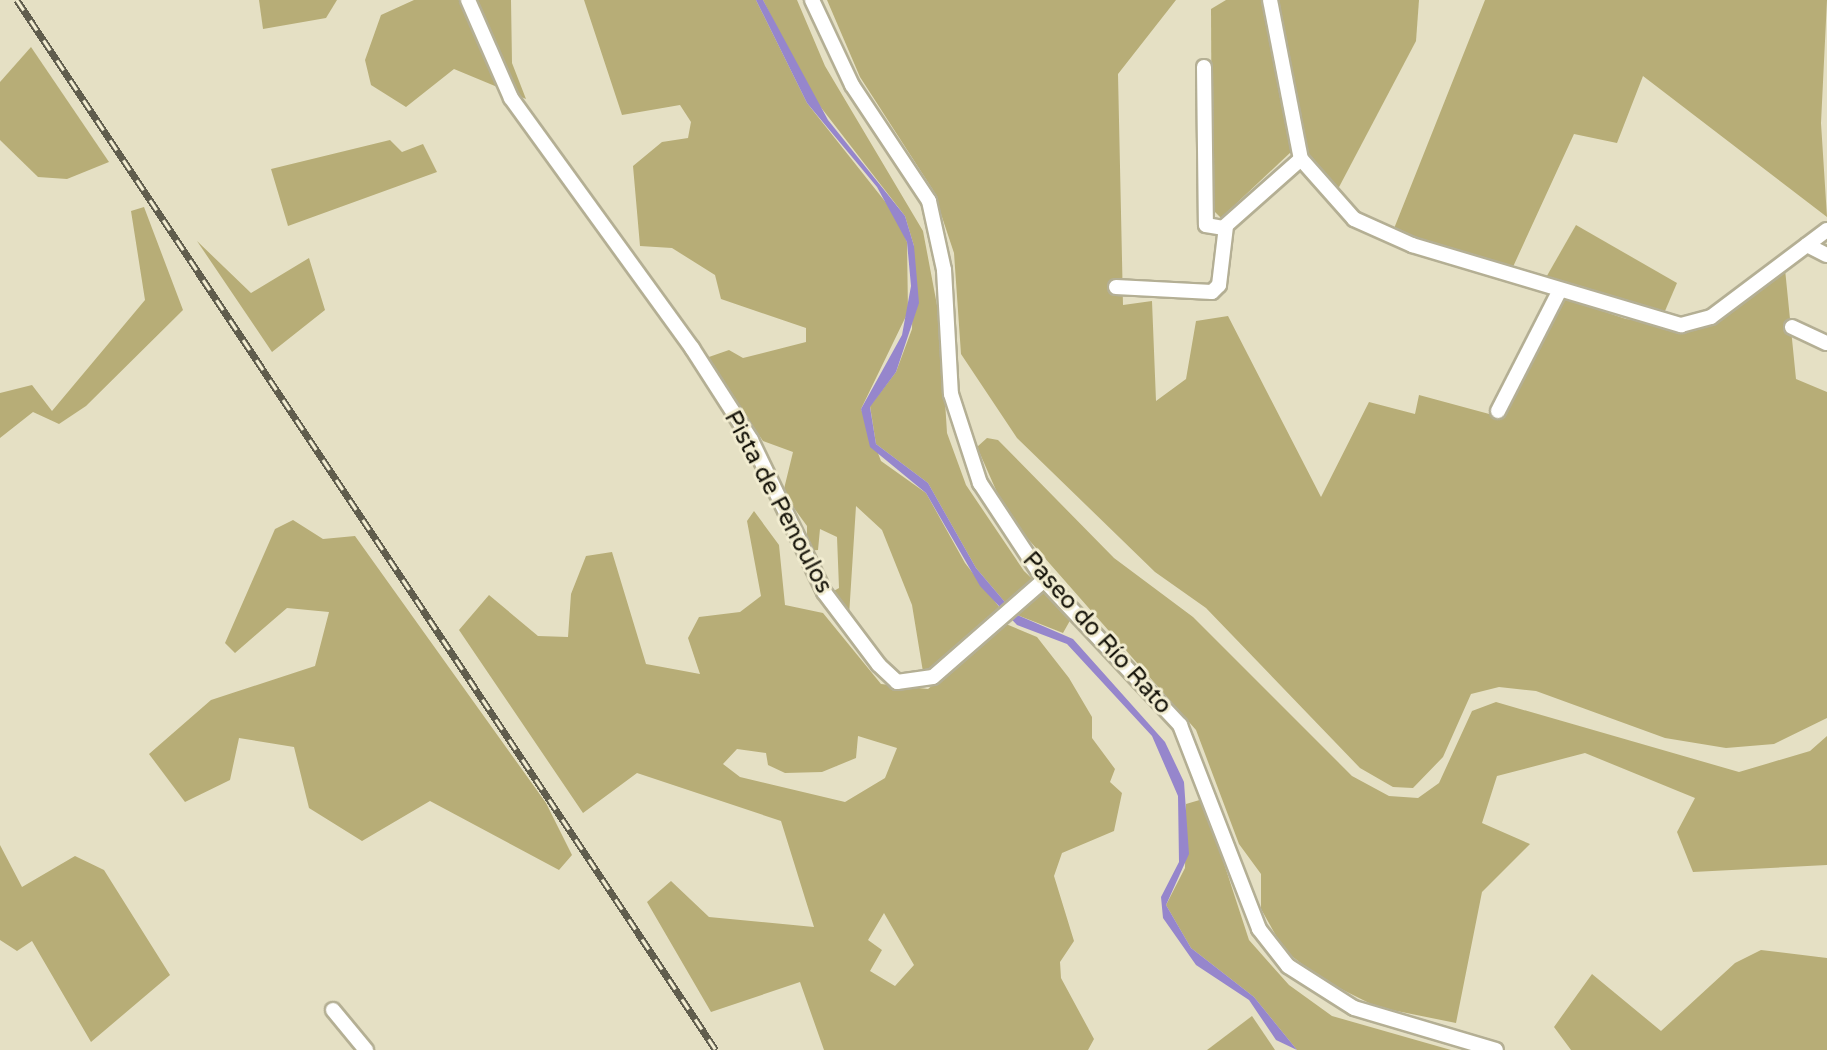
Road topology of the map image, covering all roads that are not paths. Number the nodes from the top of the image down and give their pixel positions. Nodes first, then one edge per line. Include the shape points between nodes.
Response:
1 (468, 0) edge
2 (812, 0) edge
3 (1270, 0) edge
4 (1204, 67) dead end
5 (1301, 159) junction
6 (1226, 226) junction
7 (1827, 230) edge
8 (1807, 245) junction
9 (1827, 255) edge
10 (1116, 287) dead end
11 (1559, 292) junction
12 (1792, 327) dead end
13 (1827, 343) edge
14 (1498, 411) dead end
15 (1039, 585) junction
16 (333, 1010) dead end
17 (366, 1050) edge
18 (1496, 1050) edge

1 - 15 street, Pista de Penoulos via 511,98 751,440 810,569 879,665 897,682 914,684
2 - 15 street, Paseo do Río Rato via 852,85 929,201 964,444
3 - 5 street
4 - 6 street via 1206,225
5 - 6 street
5 - 11 street via 1354,219
6 - 10 street via 1219,285 1212,292
7 - 8 street
8 - 9 street
8 - 11 street via 1711,317 1681,325
11 - 14 street
12 - 13 street
15 - 18 street, Paseo do Río Rato via 1180,725 1249,912 1288,966 1354,1008
16 - 17 street

